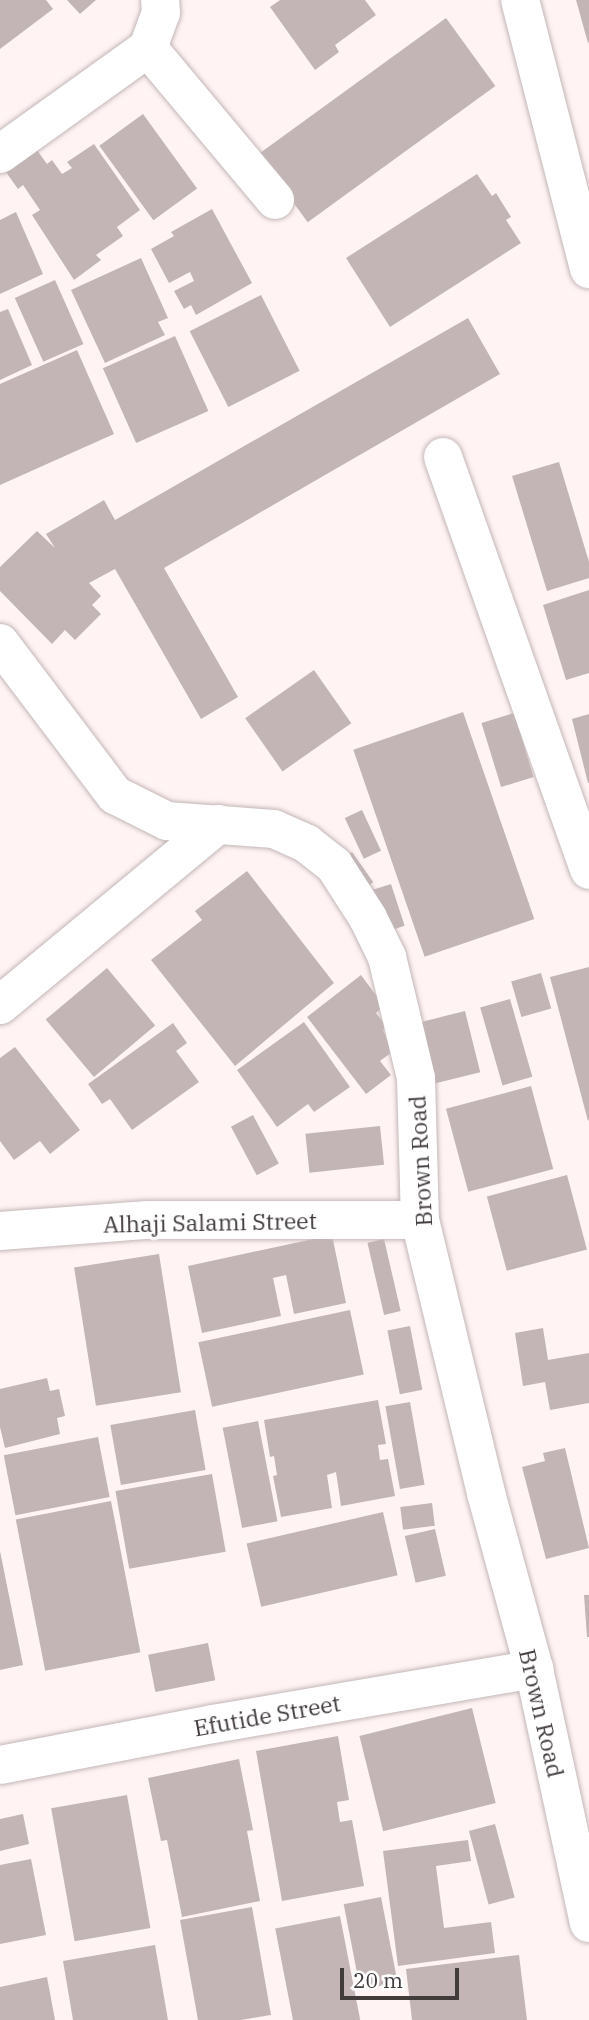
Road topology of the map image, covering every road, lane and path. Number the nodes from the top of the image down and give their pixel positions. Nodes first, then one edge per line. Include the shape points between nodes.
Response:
1 (520, 0) edge
2 (160, 6) edge
3 (148, 48) junction
4 (0, 154) edge
5 (275, 200) dead end
6 (589, 269) edge
7 (443, 457) dead end
8 (1, 646) edge
9 (219, 824) junction
10 (589, 870) edge
11 (0, 1005) edge
12 (421, 1220) junction
13 (0, 1231) edge
14 (534, 1669) junction
15 (0, 1765) edge
16 (589, 1923) edge

1 - 6 street
2 - 3 street
3 - 4 street
3 - 5 street
7 - 10 street
8 - 9 street, Brown Road via 116,795 167,821
9 - 11 street
9 - 12 street, Brown Road via 274,829 307,844 334,865 368,918 387,957 416,1077
12 - 13 street, Alhaji Salami Street via 148,1220
12 - 14 street, Brown Road via 486,1493
14 - 15 street, Efutide Street
14 - 16 street, Brown Road

